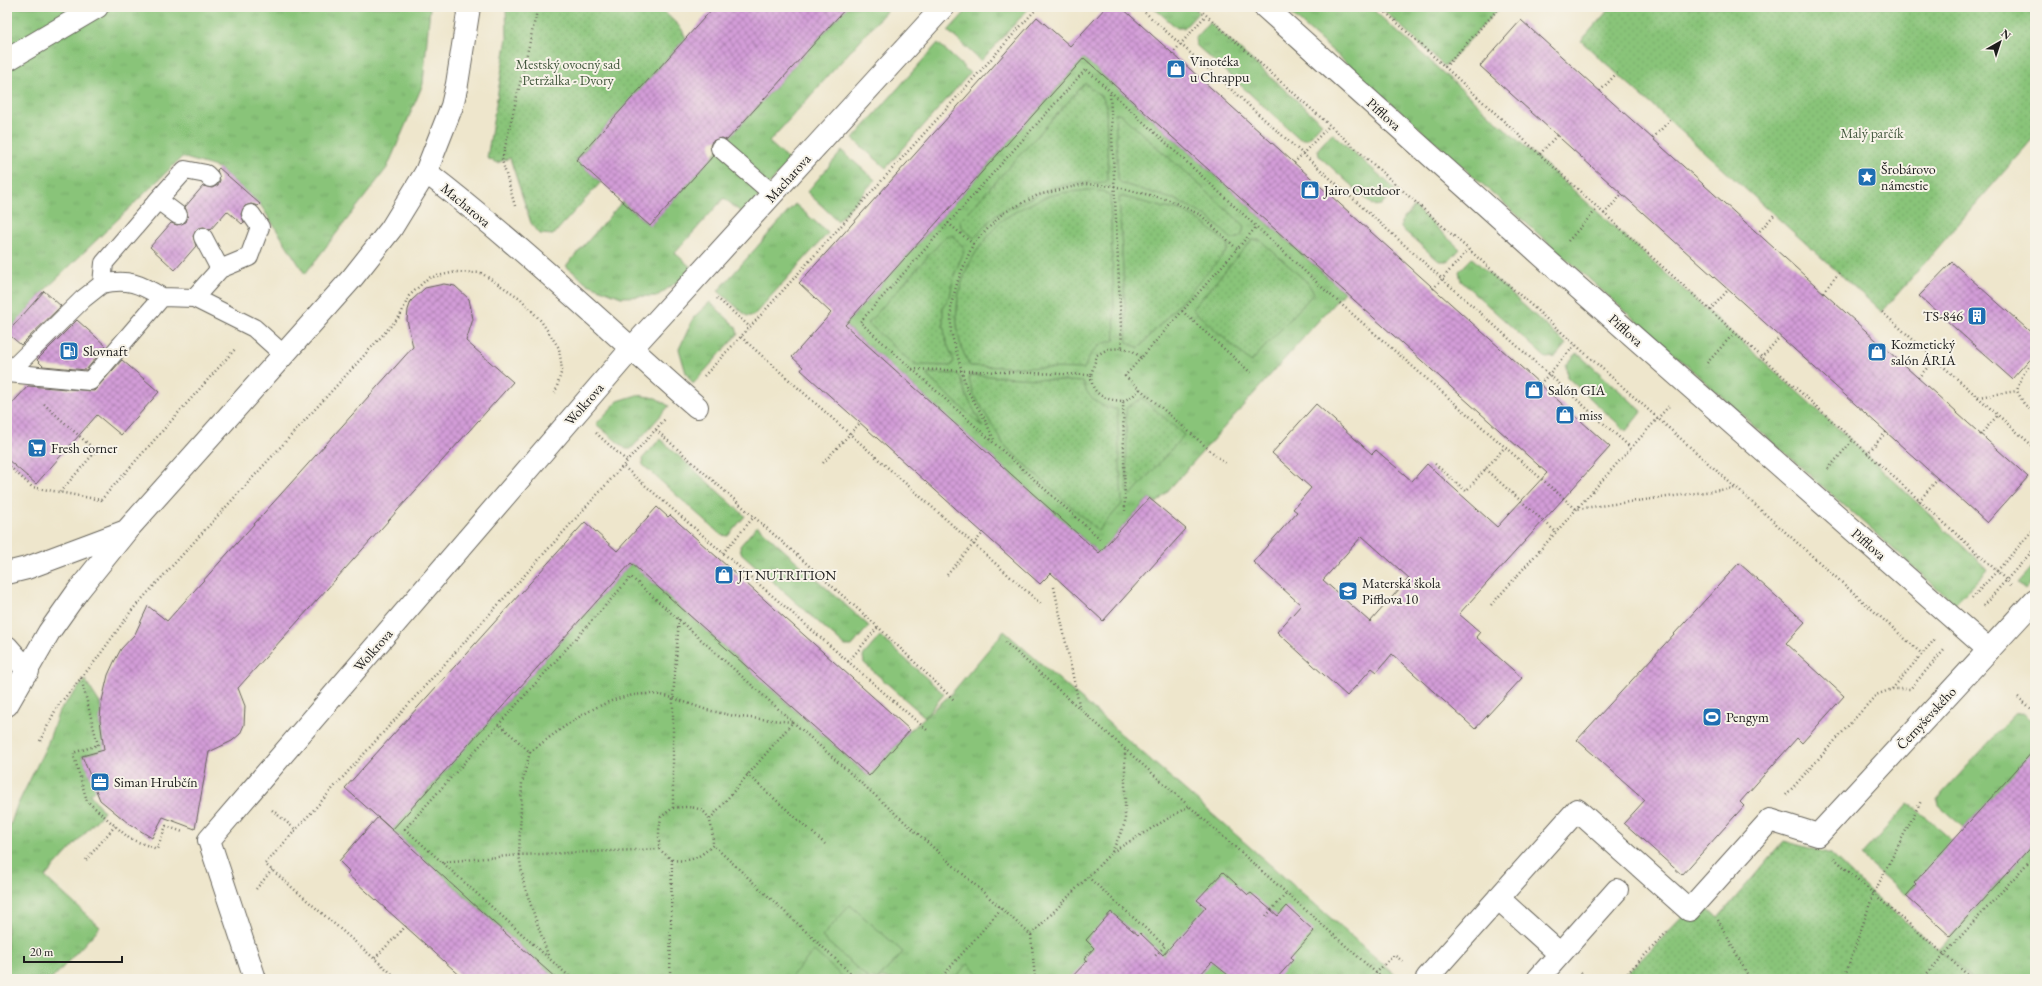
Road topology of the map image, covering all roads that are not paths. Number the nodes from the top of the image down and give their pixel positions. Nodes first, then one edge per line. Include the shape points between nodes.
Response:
1 (97, 7) edge
2 (469, 7) edge
3 (943, 7) edge
4 (1265, 7) edge
5 (7, 60) edge
6 (720, 148) dead end
7 (426, 172) junction
8 (210, 178) dead end
9 (773, 194) junction
10 (158, 200) junction
11 (251, 214) dead end
12 (178, 215) dead end
13 (203, 238) dead end
14 (220, 269) junction
15 (102, 284) junction
16 (162, 297) junction
17 (194, 298) junction
18 (632, 348) junction
19 (284, 355) junction
20 (8, 374) edge
21 (691, 402) road end
22 (127, 530) junction
23 (7, 573) edge
24 (2034, 601) edge
25 (7, 647) edge
26 (1989, 650) junction
27 (7, 662) edge
28 (28, 670) junction
29 (8, 706) edge
30 (1617, 890) dead end
31 (1498, 898) junction
32 (1560, 954) junction
33 (1427, 978) dead end
34 (255, 979) edge
35 (1538, 979) edge

1 - 5 street
2 - 7 street via 452,106
3 - 9 street, Macharova
4 - 26 street, Pifflova
6 - 9 lane
7 - 18 street, Macharova
7 - 19 street via 386,235 353,277
8 - 10 lane via 206,174 185,170
9 - 18 street, Macharova
10 - 12 lane
10 - 15 lane via 104,263
11 - 14 lane via 260,227 249,257
13 - 14 lane
14 - 17 lane
15 - 16 lane via 127,281 143,285
15 - 20 lane via 83,299
16 - 17 lane
16 - 20 lane via 90,381
17 - 19 lane via 254,328
18 - 21 street, Macharova
18 - 34 street, Wolkrova via 208,840
19 - 22 street
22 - 23 street via 27,568
22 - 28 street via 78,591
24 - 26 street, Černyševského
25 - 28 street
26 - 31 street, Černyševského via 1818,835 1770,820 1694,905 1578,810
27 - 28 street
28 - 29 street
30 - 32 street
31 - 32 street
31 - 33 street
32 - 35 street

